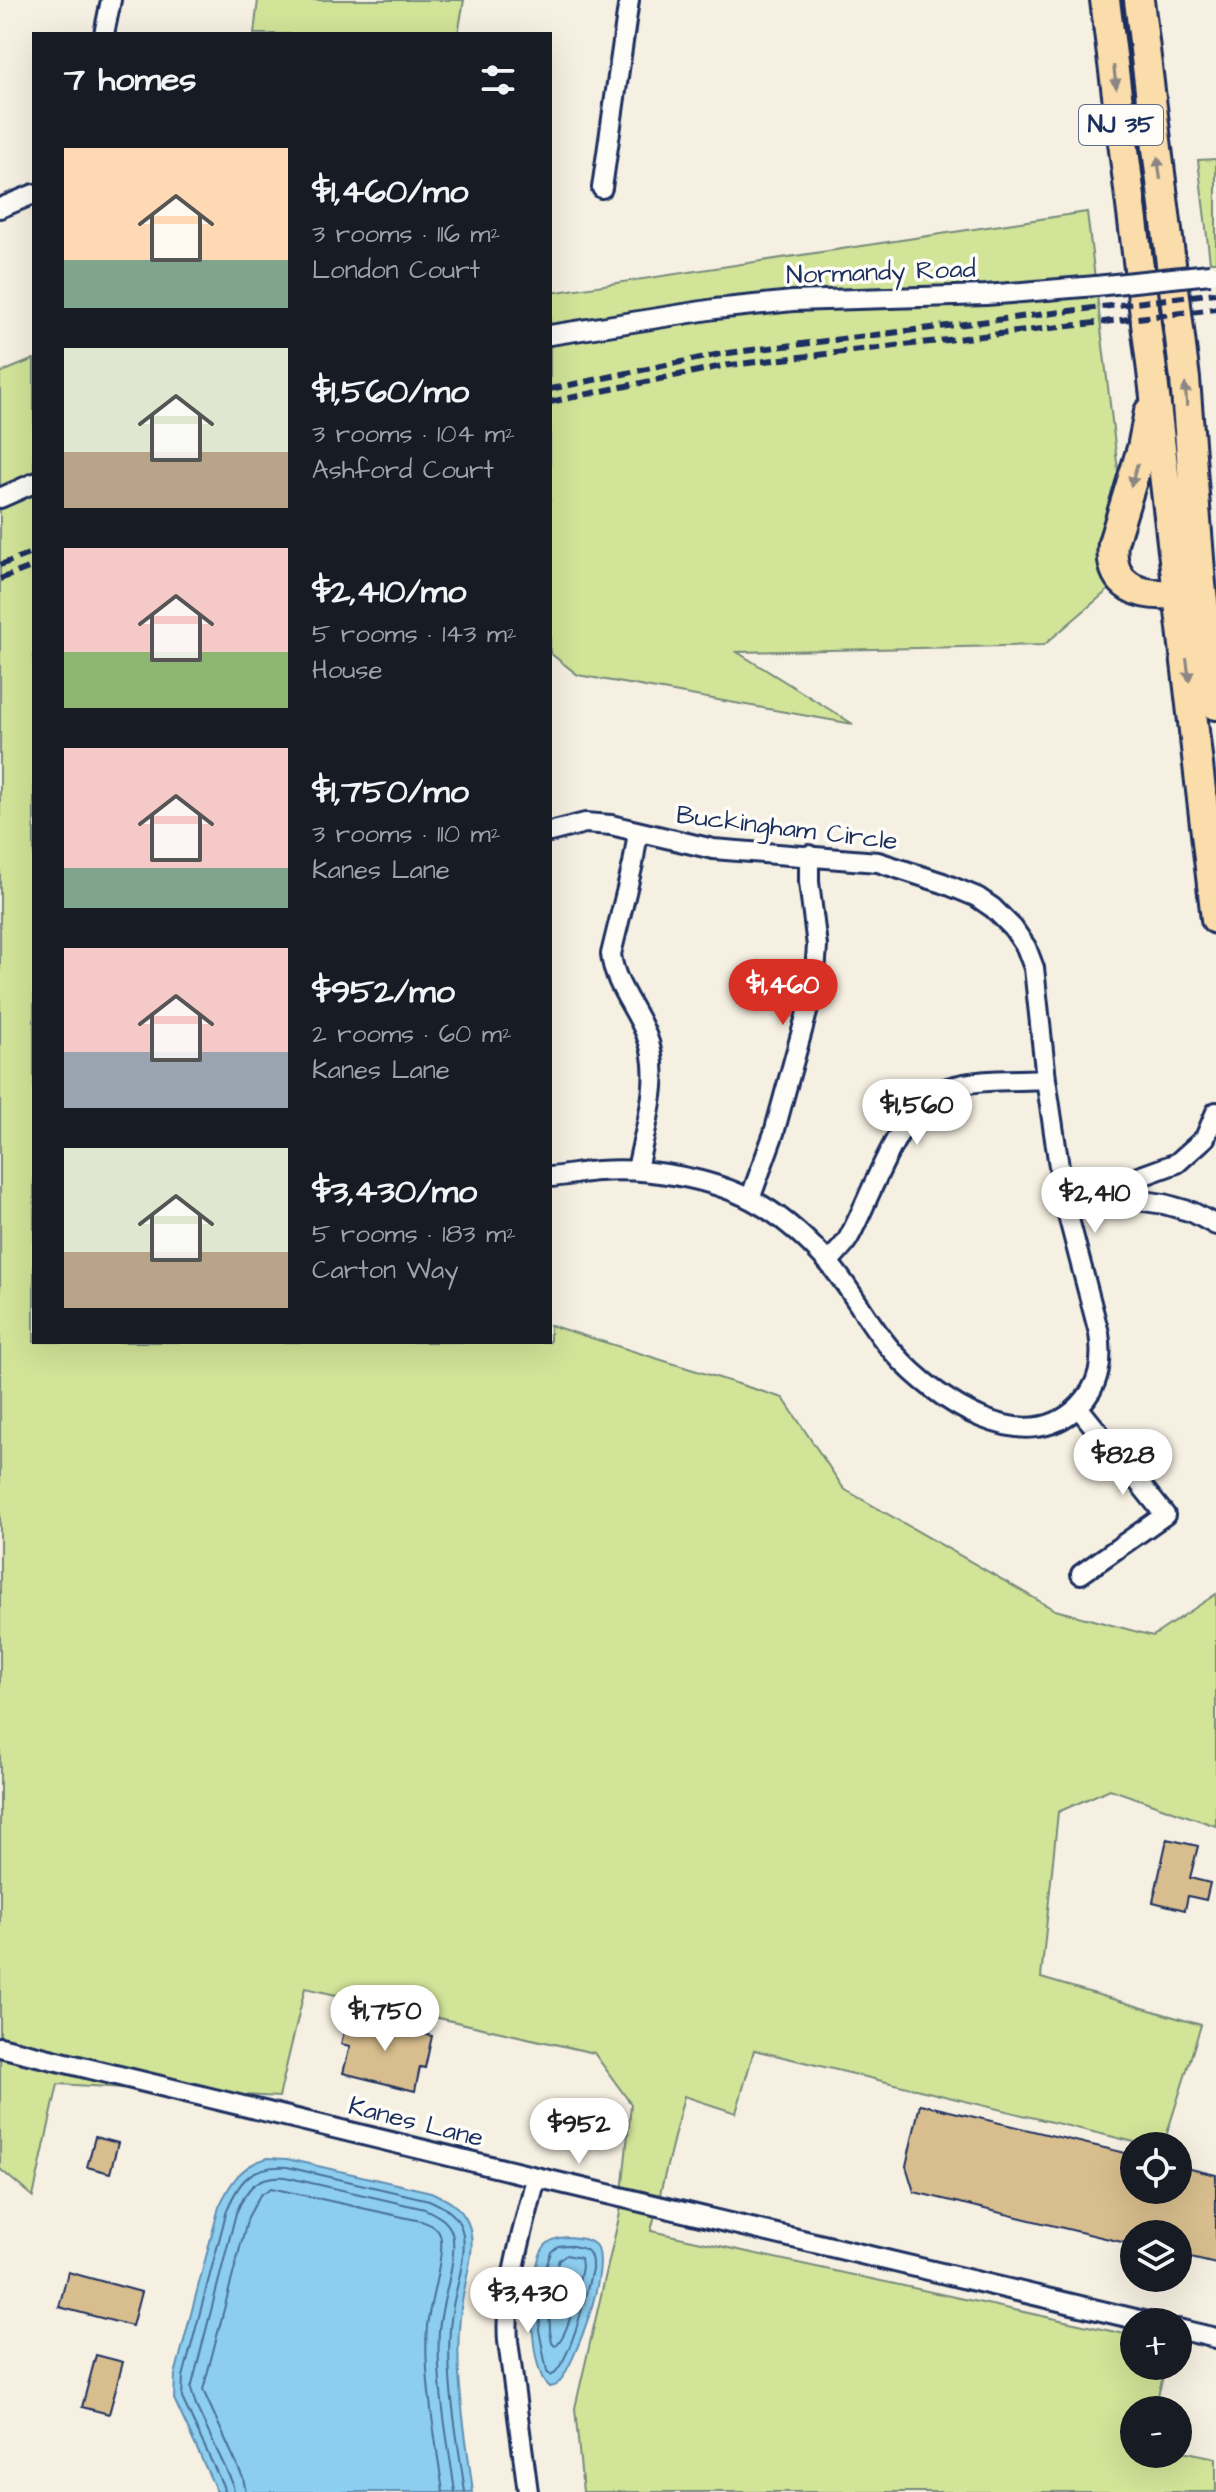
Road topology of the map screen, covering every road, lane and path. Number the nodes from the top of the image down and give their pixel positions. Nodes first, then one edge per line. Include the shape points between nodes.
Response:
1 (111, 0) edge
2 (629, 0) edge
3 (1105, 0) edge
4 (1139, 0) edge
5 (104, 32) edge
6 (602, 188) dead end
7 (32, 195) edge
8 (0, 208) edge
9 (1213, 273) edge
10 (552, 335) edge
11 (1152, 371) junction
12 (32, 484) edge
13 (0, 498) edge
14 (1198, 586) edge
15 (1216, 705) edge
16 (552, 831) edge
17 (638, 832) junction
18 (809, 855) junction
19 (1216, 919) edge
20 (1046, 1079) junction
21 (1216, 1112) edge
22 (637, 1170) junction
23 (552, 1177) edge
24 (1103, 1195) junction
25 (750, 1199) junction
26 (1064, 1200) junction
27 (1216, 1225) edge
28 (828, 1262) junction
29 (1078, 1407) junction
30 (1081, 1574) dead end
31 (0, 2047) edge
32 (536, 2177) junction
33 (1120, 2315) edge
34 (1192, 2332) edge
35 (1216, 2338) edge
36 (528, 2492) edge

1 - 5 street
2 - 6 street
3 -> 11 highway, NJ 35
14 -> 4 highway, NJ 35 via 1185,379
7 - 8 street
9 - 10 street, Normandy Road, bridge via 986,295 793,301
11 - 14 highway, NJ 35
11 -> 14 highway via 1142,448 1111,558 1127,585 1140,593 1156,596
12 - 13 street
14 - 15 highway, NJ 35
14 -> 19 highway, NJ 35
16 - 17 street, Buckingham Circle via 585,823
17 - 18 street, Buckingham Circle via 713,849
17 - 22 street via 611,954 653,1051 655,1069
18 - 20 street, Buckingham Circle via 902,868 993,908 1026,947 1034,968
18 - 25 street via 817,946 814,987
20 - 26 street, Buckingham Circle
20 - 28 street via 960,1085 922,1103 897,1138 847,1242
21 - 24 street via 1205,1138 1177,1163
22 - 23 street, Buckingham Circle
22 - 25 street, Buckingham Circle via 696,1180
24 - 26 street
24 - 27 street via 1164,1204
25 - 28 street, Buckingham Circle via 798,1231
26 - 29 street, Buckingham Circle via 1102,1355 1092,1391
28 - 29 street, Buckingham Circle via 893,1352 957,1405 995,1423 1025,1428 1046,1425
29 - 30 street via 1165,1515
31 - 32 street, Kanes Lane
32 - 33 street, Kanes Lane
32 - 36 street via 507,2320
34 - 35 street

